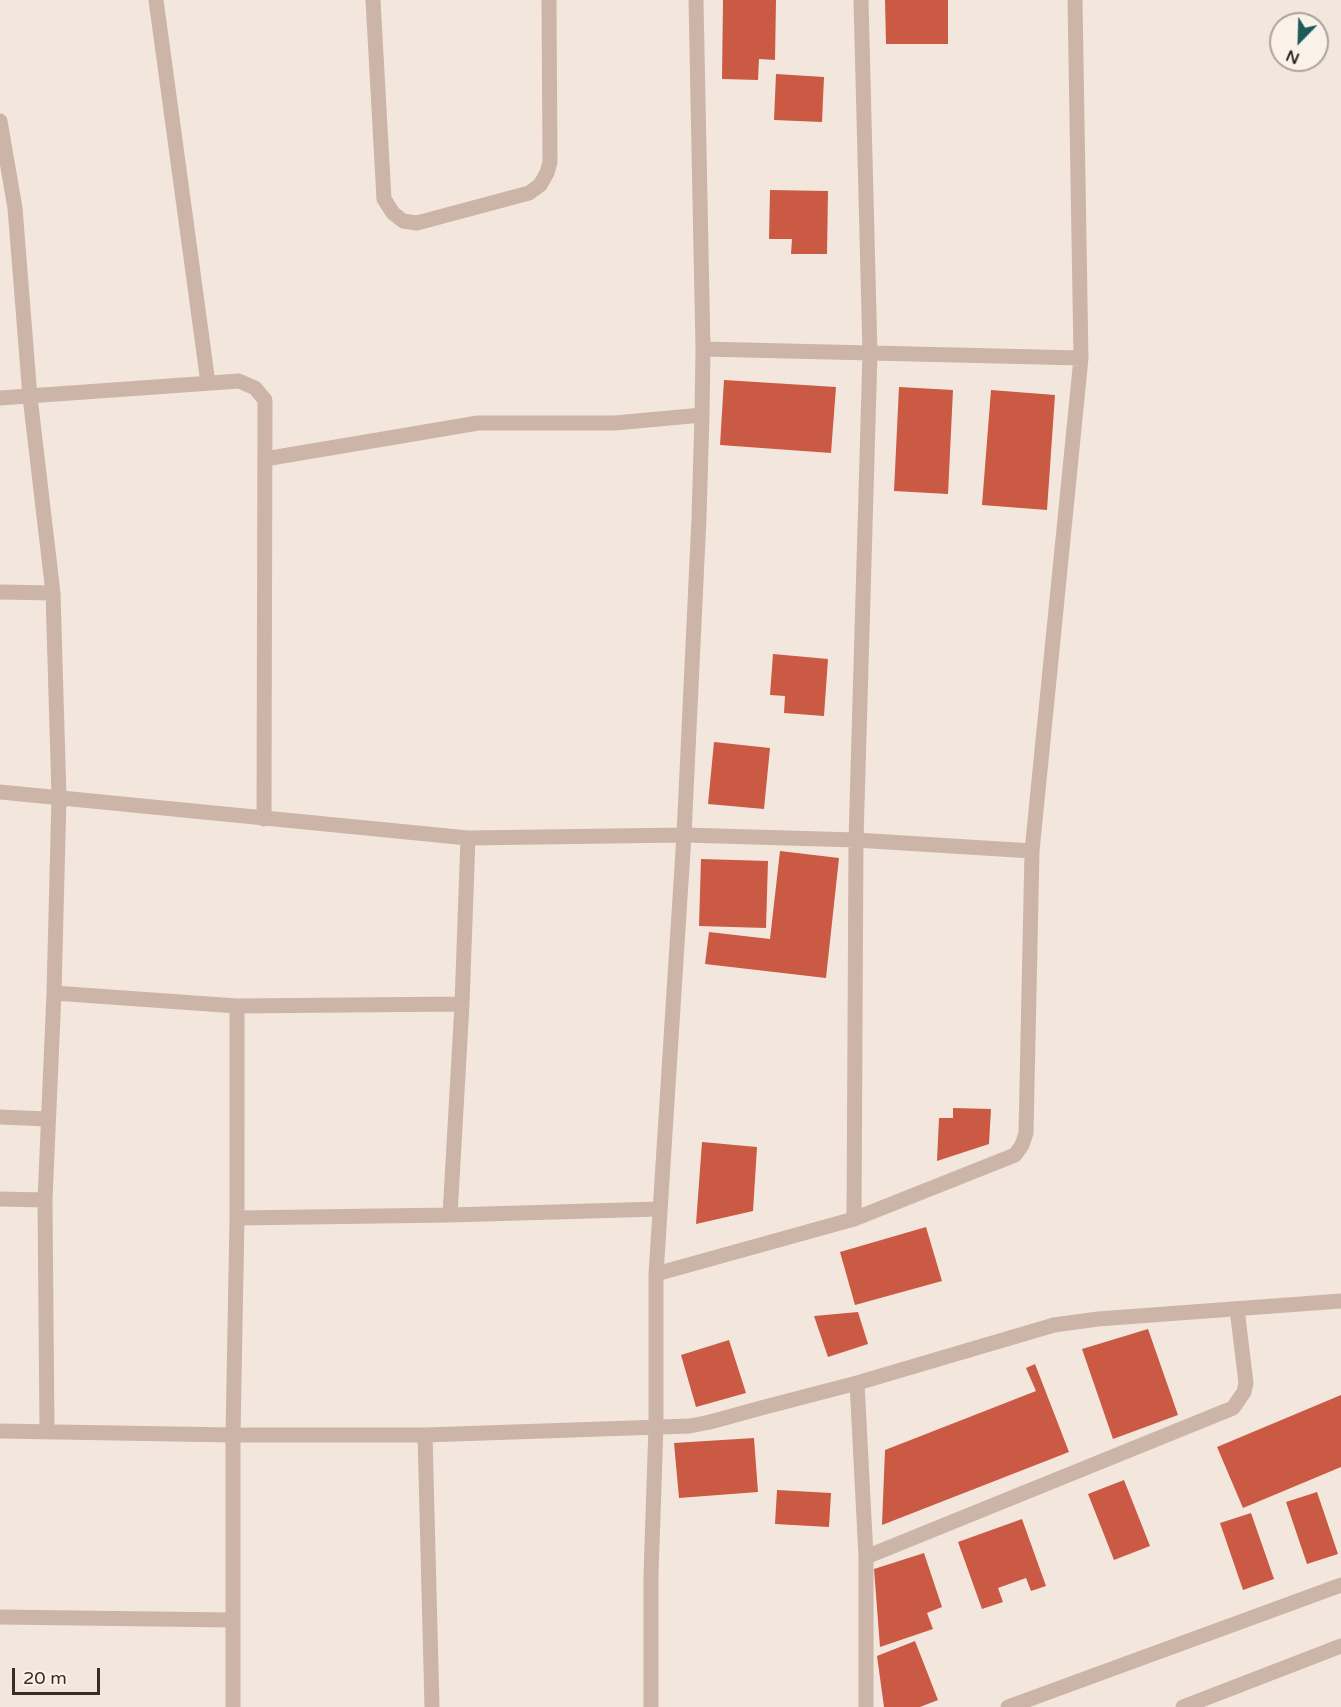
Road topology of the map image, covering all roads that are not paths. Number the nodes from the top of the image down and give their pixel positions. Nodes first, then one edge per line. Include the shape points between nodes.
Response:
1 (156, 0) edge
2 (373, 0) edge
3 (549, 0) edge
4 (696, 0) edge
5 (861, 0) edge
6 (1076, 0) edge
7 (0, 121) edge
8 (7, 208) edge
9 (703, 349) junction
10 (870, 353) junction
11 (1081, 358) junction
12 (208, 383) junction
13 (30, 397) junction
14 (0, 398) edge
15 (702, 415) junction
16 (265, 459) junction
17 (0, 592) edge
18 (53, 593) junction
19 (0, 792) edge
20 (59, 797) junction
21 (264, 819) junction
22 (684, 835) junction
23 (468, 838) junction
24 (856, 840) junction
25 (1032, 851) junction
26 (54, 993) junction
27 (462, 1004) junction
28 (237, 1006) junction
29 (0, 1117) edge
30 (48, 1119) junction
31 (0, 1199) edge
32 (45, 1200) junction
33 (659, 1209) junction
34 (450, 1215) junction
35 (237, 1218) junction
36 (854, 1219) junction
37 (656, 1274) junction
38 (1341, 1301) edge
39 (1237, 1309) junction
40 (857, 1383) junction
41 (656, 1426) junction
42 (0, 1431) edge
43 (47, 1432) junction
44 (233, 1435) junction
45 (424, 1435) junction
46 (866, 1557) junction
47 (1341, 1585) edge
48 (0, 1617) edge
49 (232, 1620) junction
50 (1341, 1646) edge
51 (233, 1707) edge
52 (432, 1707) edge
53 (651, 1707) edge
54 (866, 1707) edge
55 (1008, 1707) edge
56 (1184, 1707) edge

1 - 12 street
2 - 3 street via 384,199 403,221 417,223 529,193 540,185 550,162
4 - 9 street
5 - 10 street
6 - 11 street
7 - 8 street
8 - 13 street
9 - 10 street
9 - 15 street
10 - 11 street
10 - 24 street
11 - 25 street
12 - 13 street
12 - 16 street via 239,381 255,388 265,400
13 - 14 street
13 - 18 street
15 - 16 street via 615,423 478,423
15 - 22 street
16 - 21 street
17 - 18 street
18 - 20 street
19 - 20 street
20 - 21 street
20 - 26 street
21 - 23 street
22 - 23 street
22 - 24 street
22 - 33 street
23 - 27 street
24 - 25 street
24 - 36 street
25 - 36 street via 1026,1133 1022,1145 1015,1155
26 - 28 street
26 - 30 street
27 - 28 street
27 - 34 street
28 - 35 street
29 - 30 street
30 - 32 street
31 - 32 street
32 - 43 street
33 - 34 street
33 - 37 street
34 - 35 street
35 - 44 street
36 - 37 street
37 - 41 street
38 - 39 street
39 - 40 street via 1098,1318 1054,1325
39 - 46 street via 1246,1383 1233,1408
40 - 41 street via 710,1422
40 - 46 street
41 - 45 street
41 - 53 street
42 - 43 street
43 - 44 street
44 - 45 street
44 - 49 street
45 - 52 street
46 - 54 street
47 - 55 street
48 - 49 street
49 - 51 street
50 - 56 street

